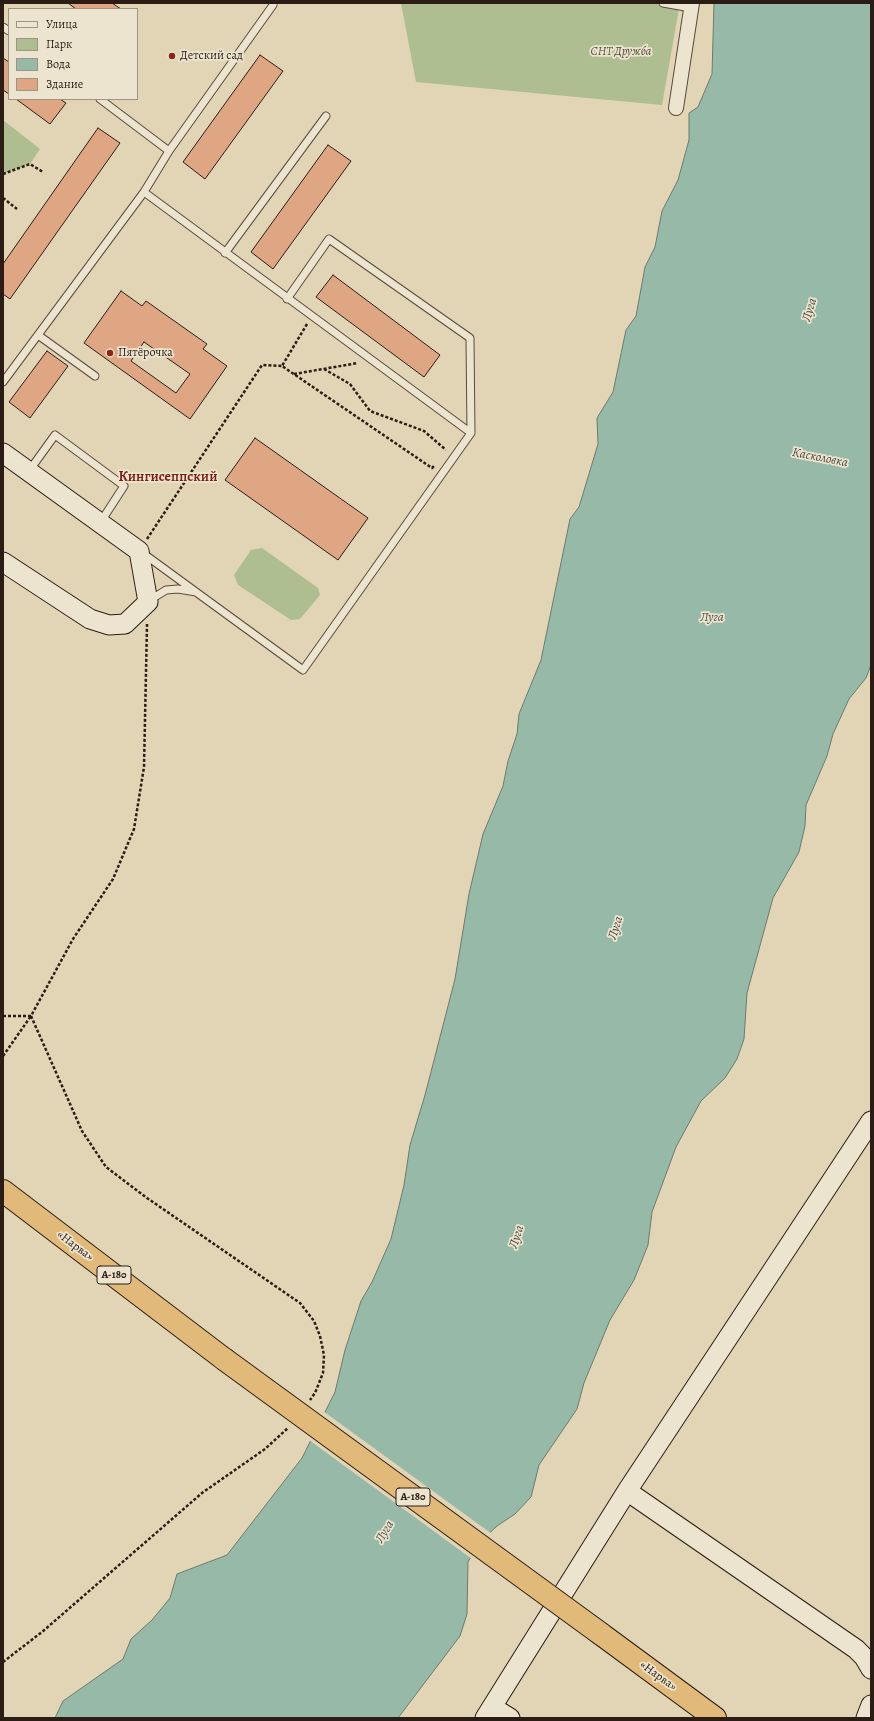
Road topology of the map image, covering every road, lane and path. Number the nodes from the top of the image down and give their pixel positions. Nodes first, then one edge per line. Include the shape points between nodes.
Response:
1 (663, 3) edge
2 (273, 6) dead end
3 (691, 6) edge
4 (101, 100) edge
5 (676, 108) dead end
6 (326, 116) dead end
7 (169, 151) junction
8 (43, 172) dead end
9 (3, 174) edge
10 (144, 192) junction
11 (3, 198) edge
12 (17, 209) dead end
13 (225, 253) junction
14 (288, 299) junction
15 (312, 317) junction
16 (38, 335) junction
17 (372, 361) junction
18 (282, 366) junction
19 (324, 369) junction
20 (294, 374) junction
21 (95, 376) dead end
22 (3, 382) edge
23 (463, 427) junction
24 (471, 433) junction
25 (446, 450) junction
26 (3, 453) edge
27 (441, 456) dead end
28 (437, 462) dead end
29 (29, 471) junction
30 (100, 523) junction
31 (139, 551) junction
32 (3, 562) edge
33 (196, 592) junction
34 (148, 602) junction
35 (3, 1016) edge
36 (31, 1016) junction
37 (3, 1056) edge
38 (871, 1121) edge
39 (3, 1191) edge
40 (308, 1404) dead end
41 (291, 1425) dead end
42 (627, 1491) junction
43 (3, 1662) edge
44 (871, 1669) edge
45 (871, 1705) edge
46 (488, 1712) edge
47 (510, 1718) edge
48 (715, 1718) edge
49 (866, 1718) edge

1 - 3 lane
2 - 7 lane
3 - 5 street
4 - 7 lane
6 - 13 lane
7 - 10 lane
8 - 9 path via 30,164
10 - 13 lane
10 - 16 lane
11 - 12 path
13 - 14 lane
14 - 15 lane
14 - 24 lane via 329,239 470,338
15 - 17 lane
15 - 18 path
16 - 21 lane
16 - 22 lane
17 - 19 path
17 - 23 lane
18 - 20 path
18 - 31 path via 262,365
19 - 20 path
19 - 25 path via 350,384 370,411 424,431
20 - 28 path via 432,468
23 - 24 lane
23 - 25 path
24 - 33 lane via 304,670
25 - 27 path
26 - 29 street
29 - 30 street
29 - 30 lane via 55,435 124,486
30 - 31 street
31 - 33 lane
31 - 34 street
32 - 34 street via 90,619 109,625 125,624
33 - 34 lane via 166,590
34 - 36 path via 144,767 134,829 113,879 73,939
35 - 36 path
36 - 37 path
36 - 40 path via 82,1131 106,1167 300,1303 314,1321 324,1355 323,1373
38 - 42 street
39 - 48 highway, «Нарва» / А-180, bridge via 224,1359
41 - 43 path via 265,1448 202,1493 42,1632
42 - 44 street via 856,1649
42 - 46 street
45 - 49 street
46 - 47 street

